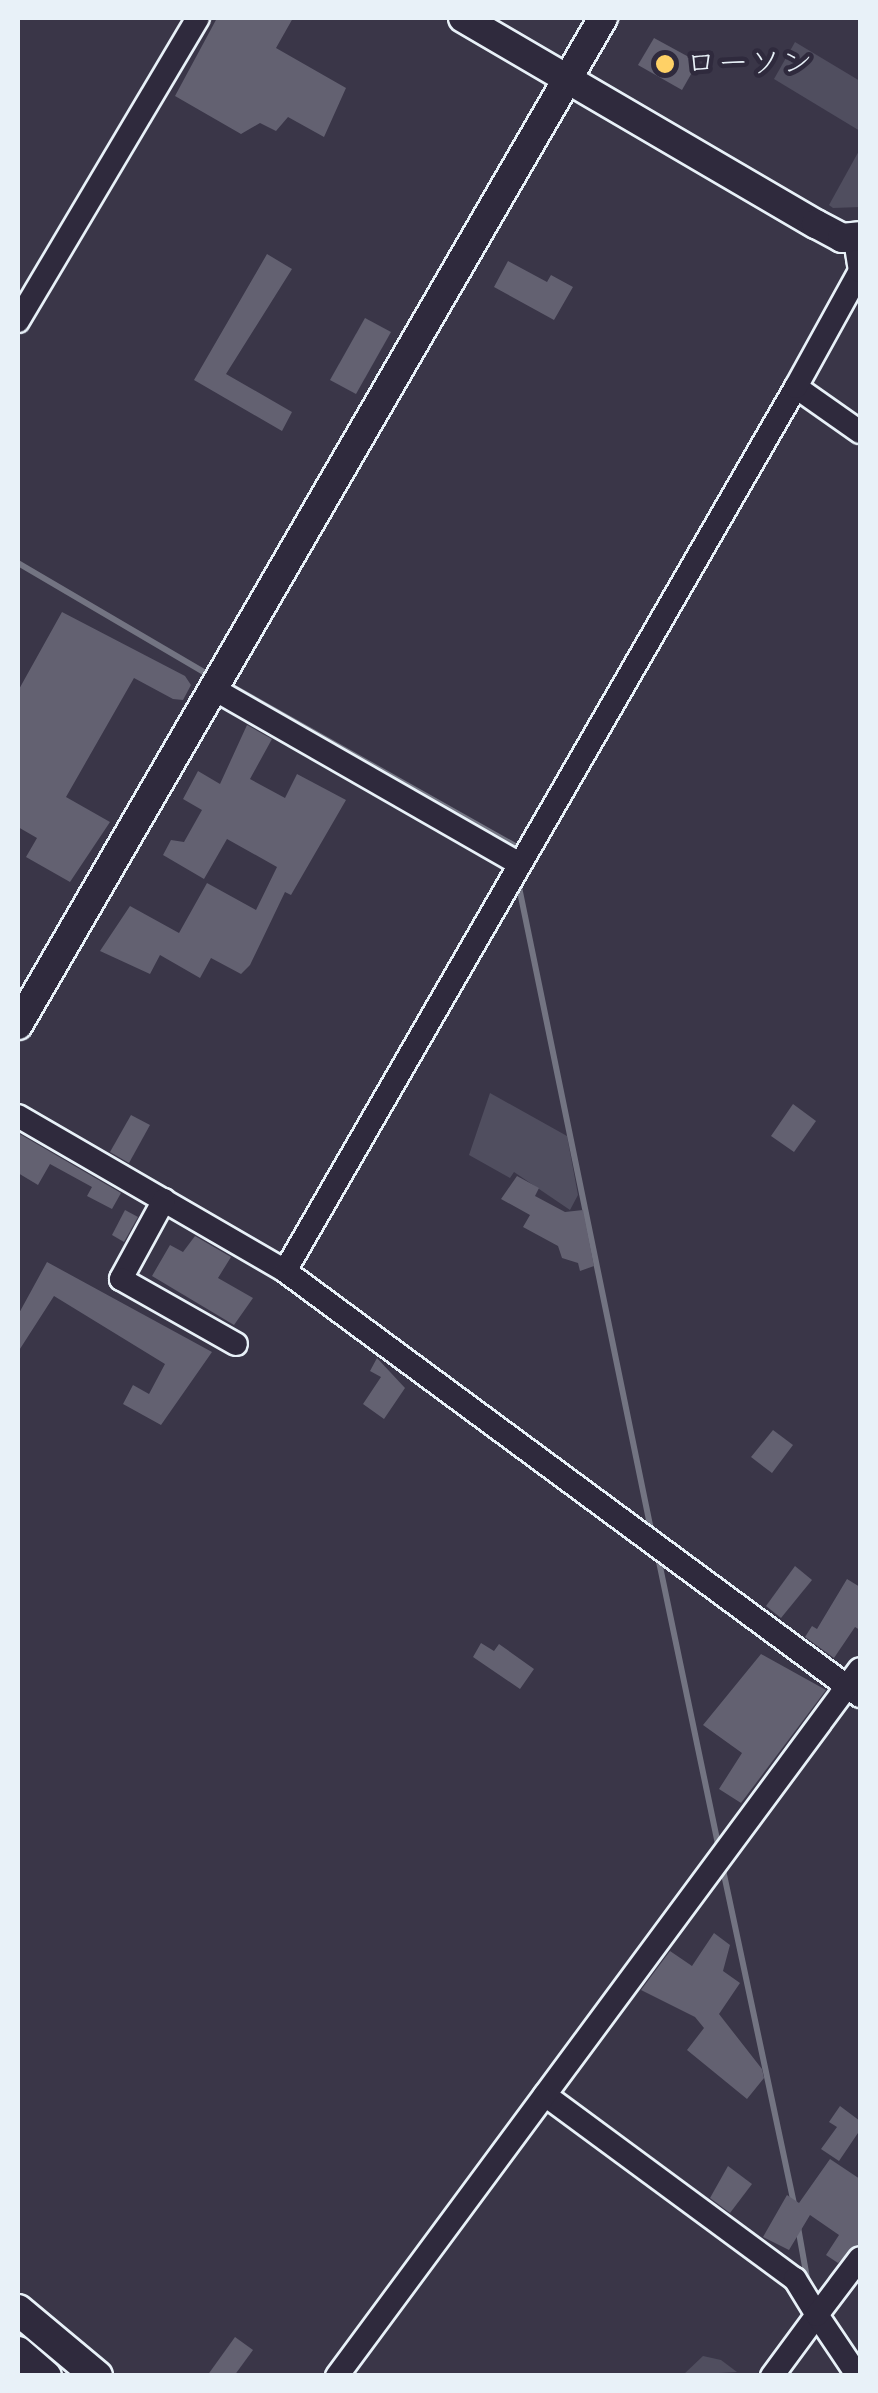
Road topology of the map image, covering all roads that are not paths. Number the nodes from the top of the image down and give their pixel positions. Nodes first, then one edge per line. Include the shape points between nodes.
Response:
1 (198, 18) edge
2 (463, 18) edge
3 (603, 18) edge
4 (568, 78) junction
5 (858, 237) edge
6 (18, 321) edge
7 (796, 387) junction
8 (860, 432) edge
9 (218, 681) junction
10 (518, 864) junction
11 (18, 1025) edge
12 (18, 1116) edge
13 (164, 1200) junction
14 (285, 1271) junction
15 (236, 1344) dead end
16 (856, 1684) edge
17 (545, 2095) junction
18 (860, 2258) edge
19 (18, 2310) edge
20 (816, 2315) junction
21 (18, 2352) edge
22 (46, 2376) edge
23 (96, 2376) edge
24 (336, 2376) edge
25 (772, 2376) edge
26 (858, 2376) edge

1 - 6 street
2 - 4 street
3 - 4 street
4 - 5 street via 816,224
4 - 9 street
5 - 7 street via 860,271
7 - 8 street
7 - 10 street
9 - 10 street
9 - 11 street
10 - 14 street
12 - 13 street
13 - 14 street
13 - 15 street via 121,1279
14 - 16 street
16 - 17 street
17 - 20 street via 795,2279
17 - 24 street
18 - 20 street
19 - 23 main road
20 - 25 street
20 - 26 street
21 - 22 main road

